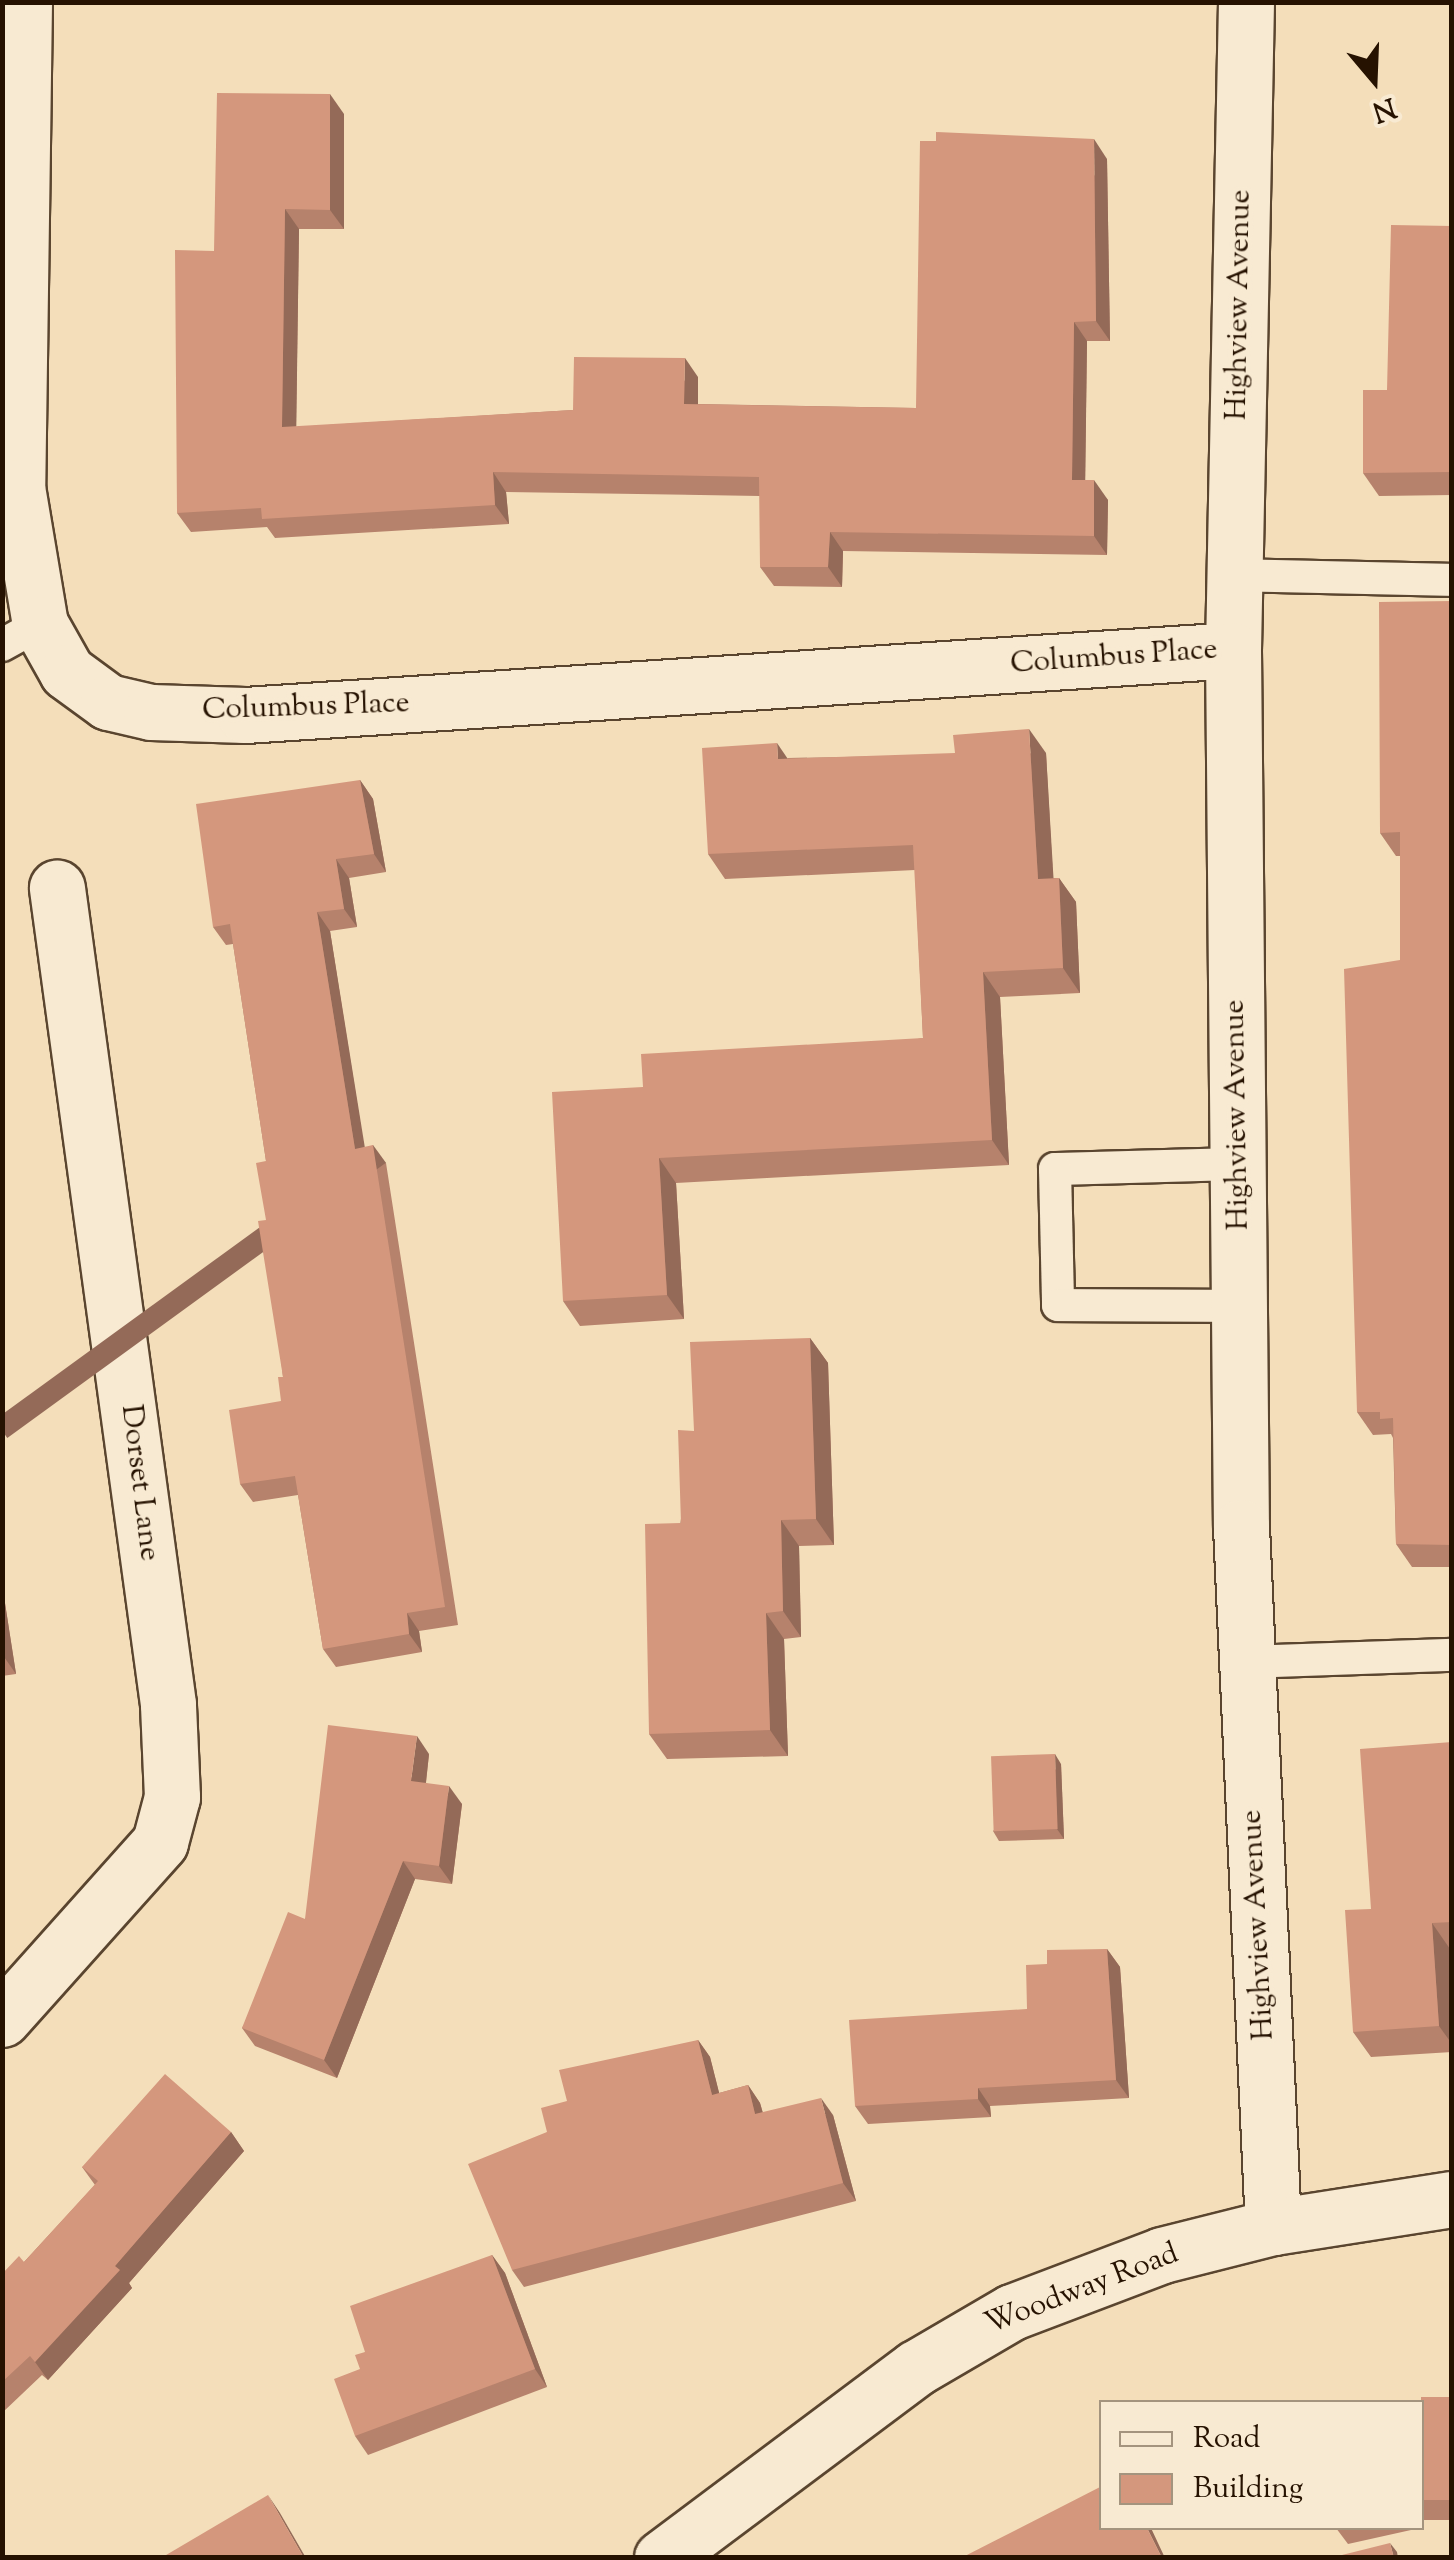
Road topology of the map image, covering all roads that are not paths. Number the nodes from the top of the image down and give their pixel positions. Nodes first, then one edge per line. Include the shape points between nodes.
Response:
1 (24, 2) edge
2 (1246, 2) edge
3 (12, 98) edge
4 (10, 487) edge
5 (1234, 575) junction
6 (1452, 580) edge
7 (21, 635) edge
8 (1233, 650) junction
9 (57, 888) dead end
10 (1238, 1164) junction
11 (1240, 1306) junction
12 (1452, 1654) edge
13 (1247, 1662) junction
14 (2, 2019) edge
15 (1452, 2199) edge
16 (1272, 2227) junction
17 (662, 2558) edge

1 - 3 street, Columbus Place
2 - 5 street, Highview Avenue
3 - 4 street, Columbus Place
4 - 7 street, Columbus Place
5 - 6 lane
5 - 8 street, Highview Avenue
7 - 8 street, Columbus Place via 108,702 151,712 245,715
8 - 10 street, Highview Avenue
9 - 14 street, Dorset Lane via 153,1587 172,1796 160,1842
10 - 11 street, Highview Avenue
10 - 11 lane via 1056,1169 1058,1305
11 - 13 street, Highview Avenue
12 - 13 lane
13 - 16 street, Highview Avenue
15 - 16 street, Woodway Road
16 - 17 street, Woodway Road via 1162,2254 961,2339

